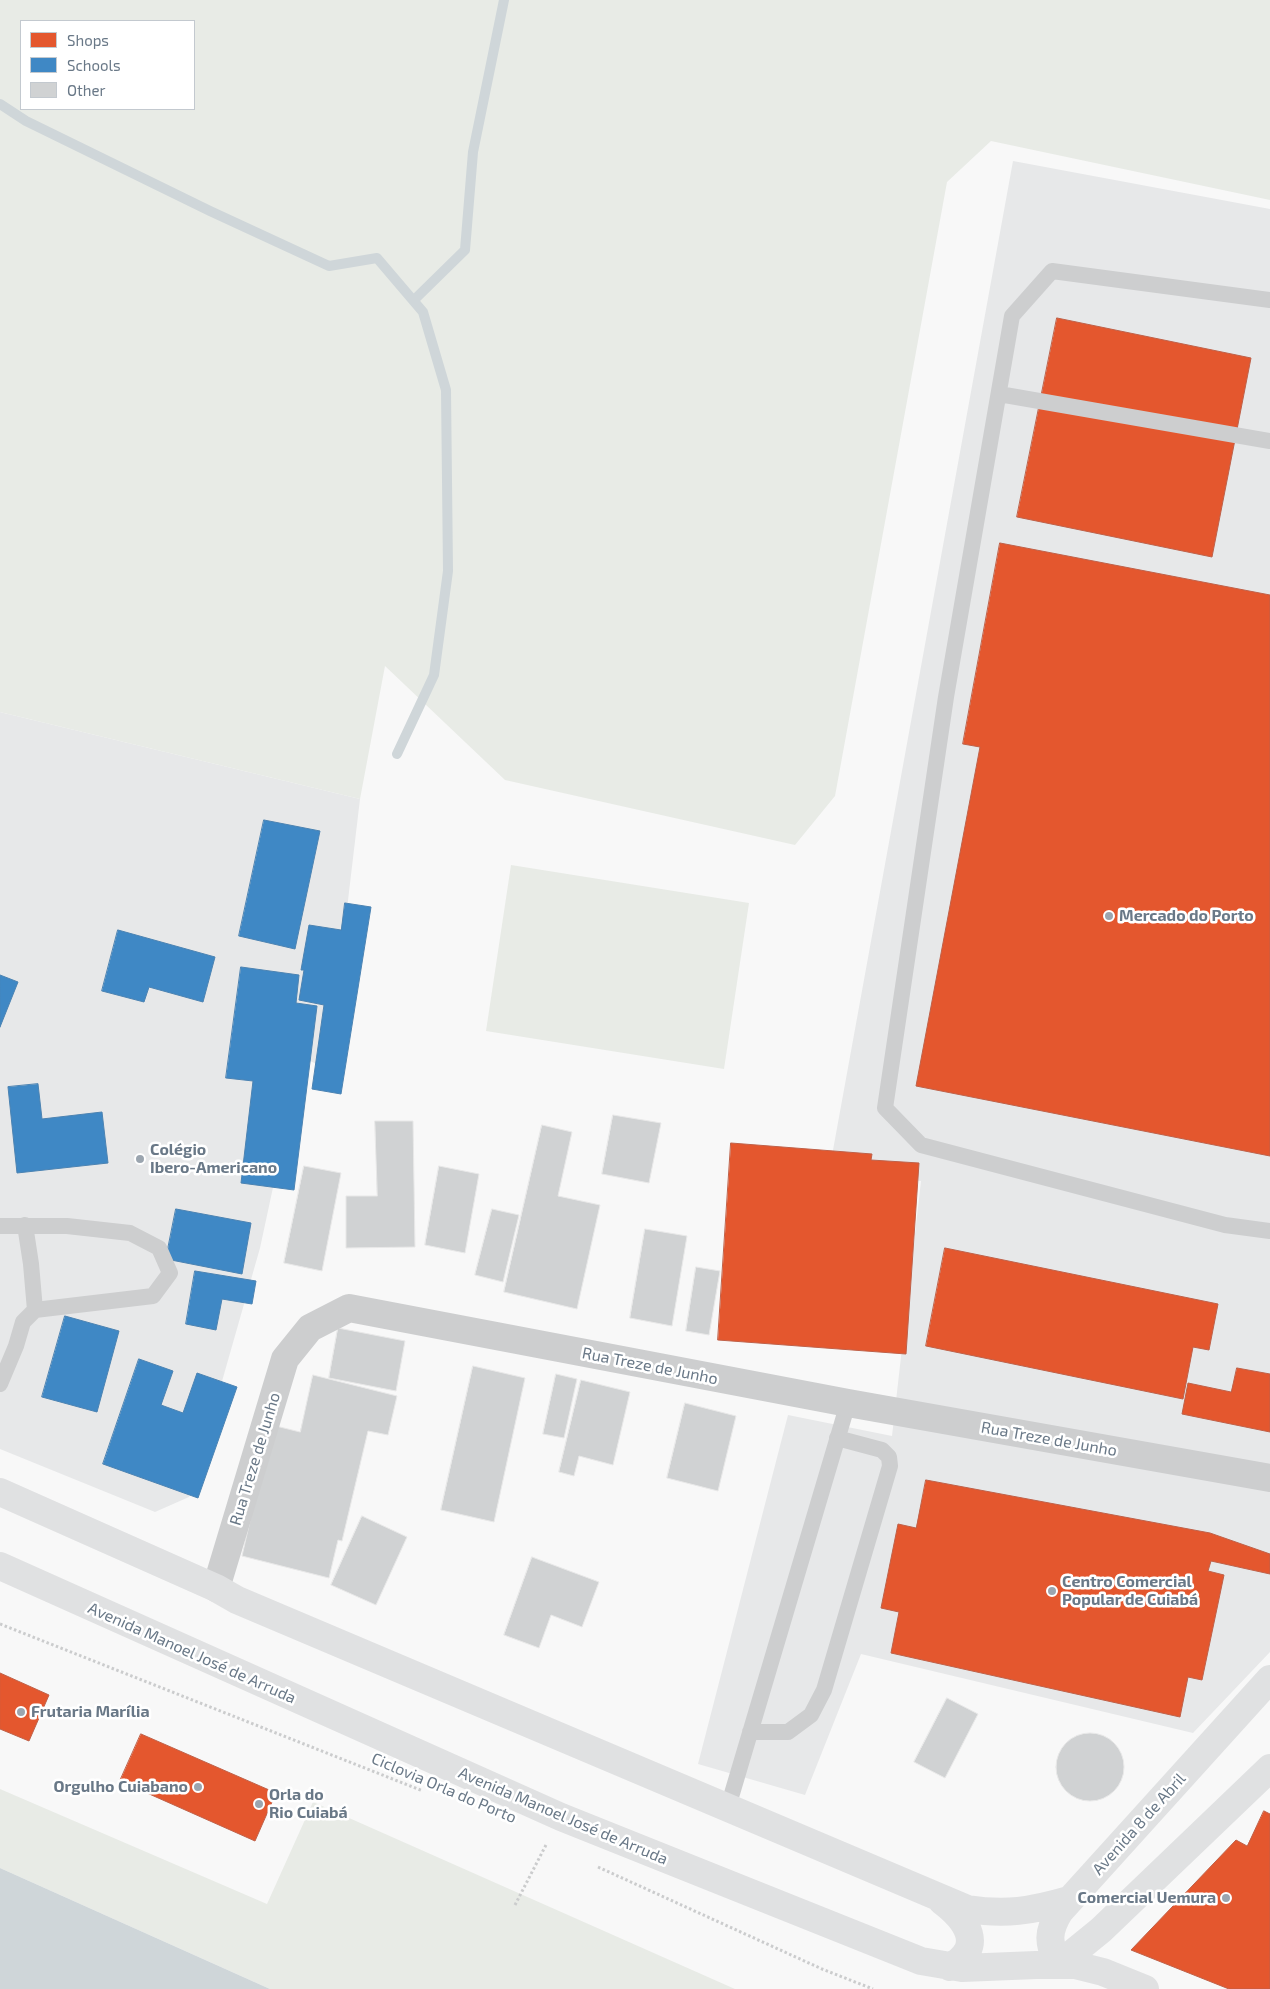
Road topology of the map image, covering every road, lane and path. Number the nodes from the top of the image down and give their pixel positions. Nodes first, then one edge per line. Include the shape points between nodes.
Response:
1 (1270, 300) edge
2 (999, 394) junction
3 (1270, 442) edge
4 (0, 1226) edge
5 (25, 1226) junction
6 (1270, 1230) edge
7 (35, 1310) junction
8 (0, 1384) edge
9 (848, 1403) junction
10 (837, 1438) junction
11 (1270, 1478) edge
12 (0, 1492) edge
13 (0, 1566) edge
14 (216, 1588) junction
15 (0, 1624) edge
16 (1270, 1679) edge
17 (750, 1732) junction
18 (1270, 1768) edge
19 (428, 1794) dead end
20 (728, 1807) junction
21 (560, 1817) junction
22 (537, 1841) dead end
23 (546, 1845) junction
24 (554, 1848) dead end
25 (595, 1866) dead end
26 (937, 1897) junction
27 (1069, 1900) junction
28 (515, 1905) dead end
29 (1058, 1965) junction
30 (950, 1967) junction
31 (873, 1989) edge
32 (1145, 1989) edge

1 - 2 lane via 1052,271 1012,316
2 - 3 lane
2 - 6 lane via 946,697 885,1108 921,1145 1225,1226
4 - 5 lane
5 - 7 lane
5 - 7 lane via 66,1226 130,1233 159,1248 170,1272 153,1296
7 - 8 lane via 23,1322
9 - 10 lane
9 - 11 street, Rua Treze de Junho
9 - 14 street, Rua Treze de Junho via 349,1308 310,1328 285,1359
10 - 17 lane
10 - 17 lane via 882,1450 889,1457 890,1466 827,1680 811,1715 788,1732
12 - 14 main road
13 - 21 main road, Avenida Manoel José de Arruda
14 - 20 main road via 237,1600
15 - 19 path, Ciclovia Orla do Porto
16 - 27 main road, Avenida 8 de Abril
17 - 20 lane
18 - 29 main road via 1101,1930
20 - 26 main road
21 - 23 path
21 - 30 main road, Avenida Manoel José de Arruda via 870,1942 921,1961
22 - 23 path
23 - 24 path
23 - 28 path
25 - 31 path
26 - 27 main road via 967,1909 998,1913 1034,1909
26 - 30 main road via 963,1918 970,1938 965,1957
27 - 29 main road, Avenida 8 de Abril via 1053,1923 1050,1934
29 - 30 main road, Avenida Manoel José de Arruda
29 - 32 main road, Avenida Manoel José de Arruda via 1089,1968

